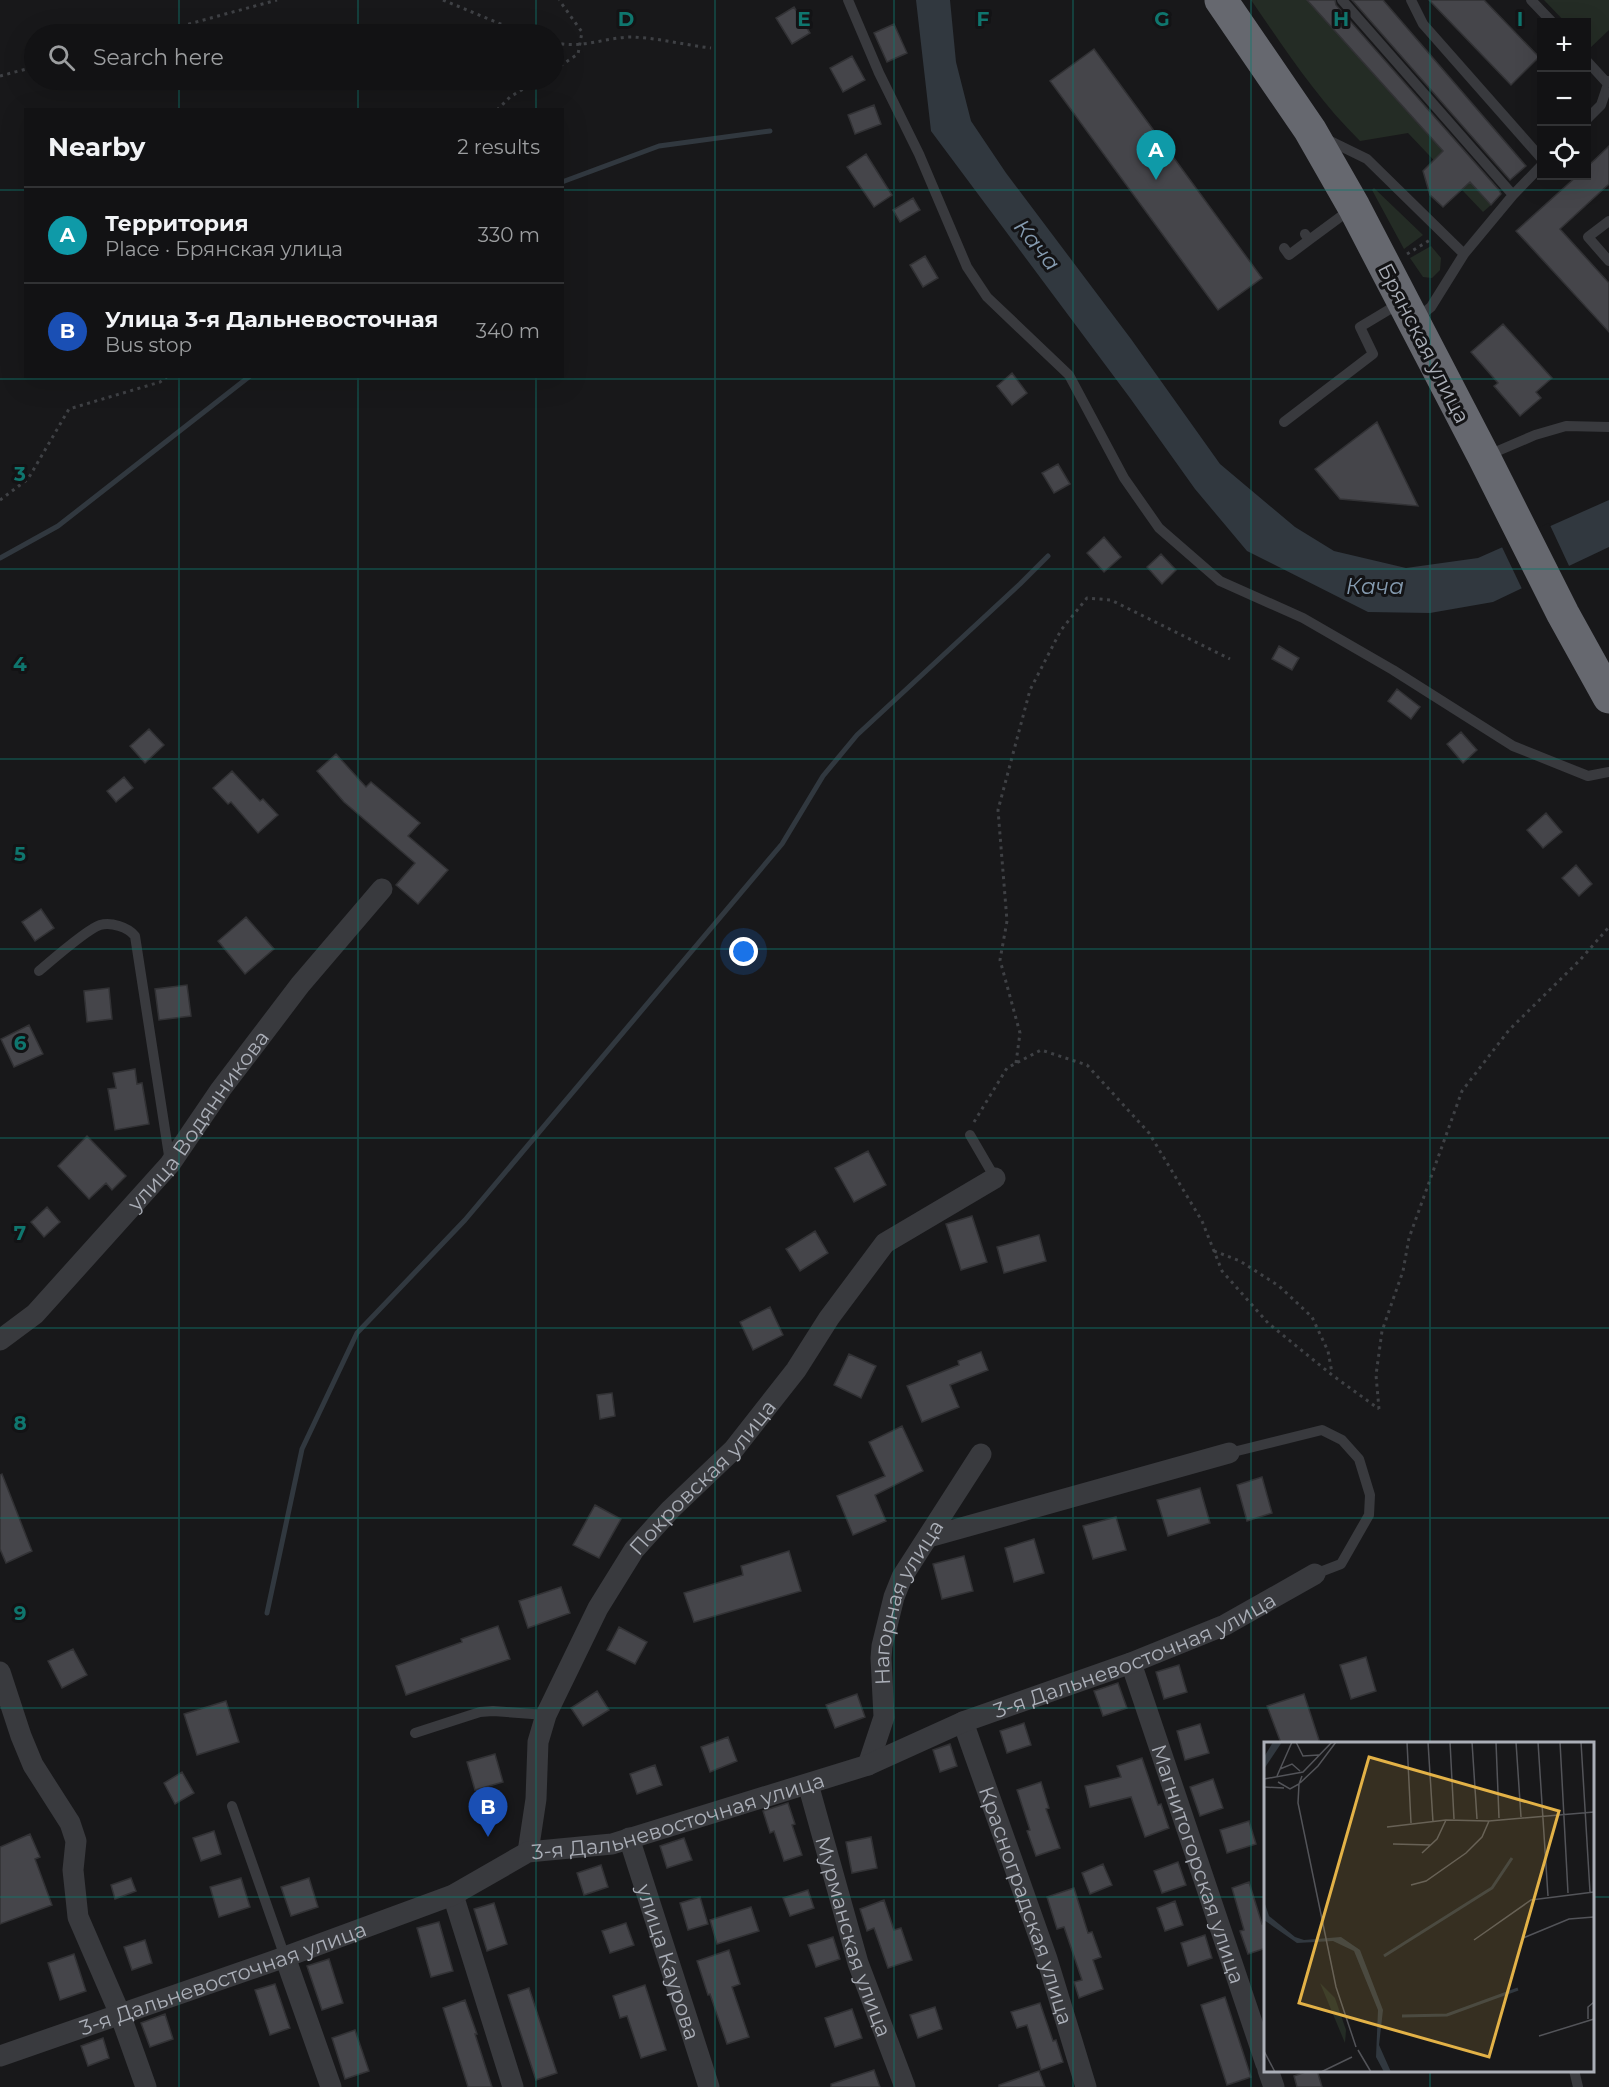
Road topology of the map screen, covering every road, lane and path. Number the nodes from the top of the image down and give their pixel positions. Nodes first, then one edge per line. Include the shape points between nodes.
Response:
1 (277, 0) edge
2 (443, 0) edge
3 (559, 0) edge
4 (848, 0) edge
5 (1221, 0) edge
6 (1342, 0) edge
7 (1410, 0) edge
8 (1531, 0) edge
9 (1548, 18) edge
10 (189, 24) edge
11 (501, 24) edge
12 (564, 44) edge
13 (580, 44) junction
14 (711, 48) dead end
15 (564, 63) edge
16 (1591, 64) edge
17 (24, 70) edge
18 (0, 76) edge
19 (1608, 82) edge
20 (522, 90) edge
21 (499, 108) edge
22 (1591, 116) edge
23 (1310, 130) junction
24 (1537, 153) edge
25 (1537, 170) edge
26 (1513, 195) junction
27 (1354, 207) junction
28 (1609, 220) edge
29 (1428, 242) dead end
30 (1284, 248) dead end
31 (1464, 254) junction
32 (1406, 255) dead end
33 (1609, 261) edge
34 (1408, 312) junction
35 (165, 378) edge
36 (1284, 422) dead end
37 (1609, 426) edge
38 (1484, 457) junction
39 (0, 500) edge
40 (1230, 659) dead end
41 (1609, 697) edge
42 (1609, 772) edge
43 (381, 889) dead end
44 (1609, 927) edge
45 (39, 971) dead end
46 (1016, 1063) junction
47 (970, 1136) joint
48 (171, 1164) junction
49 (995, 1178) joint
50 (1214, 1251) junction
51 (0, 1340) edge
52 (1332, 1375) junction
53 (1229, 1453) joint
54 (981, 1454) dead end
55 (929, 1537) junction
56 (1315, 1574) joint
57 (1131, 1663) junction
58 (0, 1672) edge
59 (546, 1715) junction
60 (963, 1722) junction
61 (415, 1733) dead end
62 (868, 1765) junction
63 (808, 1784) junction
64 (232, 1806) dead end
65 (629, 1838) junction
66 (528, 1852) junction
67 (453, 1895) junction
68 (285, 1957) junction
69 (120, 2014) junction
70 (0, 2056) edge
71 (1264, 2058) edge
72 (1269, 2072) edge
73 (1574, 2072) edge
74 (146, 2087) edge
75 (331, 2087) edge
76 (513, 2087) edge
77 (709, 2087) edge
78 (905, 2087) edge
79 (1086, 2087) edge
80 (1274, 2087) edge
81 (1578, 2087) edge

1 - 10 path
2 - 11 path
3 - 13 path via 582,32
4 - 42 lane via 967,267 987,297 1069,375 1124,478 1159,528 1220,581 1303,618 1513,746 1588,776
5 - 23 highway, Брянская улица
6 - 26 lane
7 - 24 lane via 1423,24
8 - 9 lane
12 - 13 path
13 - 14 path via 632,37
13 - 15 path via 578,54
16 - 19 lane
17 - 18 path
19 - 22 lane via 1601,105
20 - 21 path
23 - 27 highway, Брянская улица
23 - 31 lane via 1367,159
25 - 26 lane
26 - 31 lane
27 - 30 lane via 1307,237 1289,255
27 - 34 highway, Брянская улица
28 - 33 lane via 1588,237
29 - 32 path
31 - 34 lane via 1431,307
34 - 36 lane via 1360,327 1373,354
34 - 38 highway, Брянская улица
35 - 39 path via 69,409 28,479
37 - 38 lane via 1566,426
38 - 41 highway, Брянская улица
40 - 46 path via 1111,600 1087,598 1061,630 1030,690 998,810 1007,921 1000,960 1020,1033
43 - 48 street, улица Водянникова via 221,1089
44 - 52 path via 1509,1030 1462,1091 1409,1238 1403,1271 1382,1331 1376,1375 1379,1409
45 - 48 lane via 100,925 131,930
46 - 47 path via 1007,1068 976,1117
46 - 50 path via 1041,1050 1087,1065 1149,1133 1202,1221
47 - 49 lane
48 - 51 street, улица Водянникова via 35,1314
49 - 59 street, Покровская улица via 893,1237 881,1248 796,1370 734,1449 634,1550 598,1608
50 - 52 path via 1222,1271 1268,1323
50 - 52 path via 1240,1261 1279,1286 1312,1317 1328,1351
53 - 55 street
53 - 56 lane via 1322,1430 1342,1440 1359,1459 1370,1495 1369,1515 1341,1564
54 - 55 street, Нагорная улица
55 - 62 street, Нагорная улица via 894,1597 881,1658 884,1717
56 - 57 street, 3-я Дальневосточная улица via 1226,1625
57 - 60 street, 3-я Дальневосточная улица
57 - 71 street, Магнитогорская улица
58 - 69 street via 33,1765 70,1823 76,1841 78,1917
59 - 61 lane via 480,1712
59 - 66 street, Покровская улица via 538,1742 536,1798
60 - 62 street, 3-я Дальневосточная улица
60 - 79 street, Красноградская улица via 1047,1959
62 - 63 street, 3-я Дальневосточная улица
63 - 65 street, 3-я Дальневосточная улица
63 - 78 street, Мурманская улица via 858,1963
64 - 68 lane
65 - 66 street, 3-я Дальневосточная улица via 612,1844
65 - 77 street, улица Каурова
66 - 67 street, 3-я Дальневосточная улица
67 - 68 street, 3-я Дальневосточная улица
67 - 76 street
68 - 69 street, 3-я Дальневосточная улица
68 - 75 street
69 - 70 street, 3-я Дальневосточная улица
69 - 74 street
72 - 80 street
73 - 81 lane

